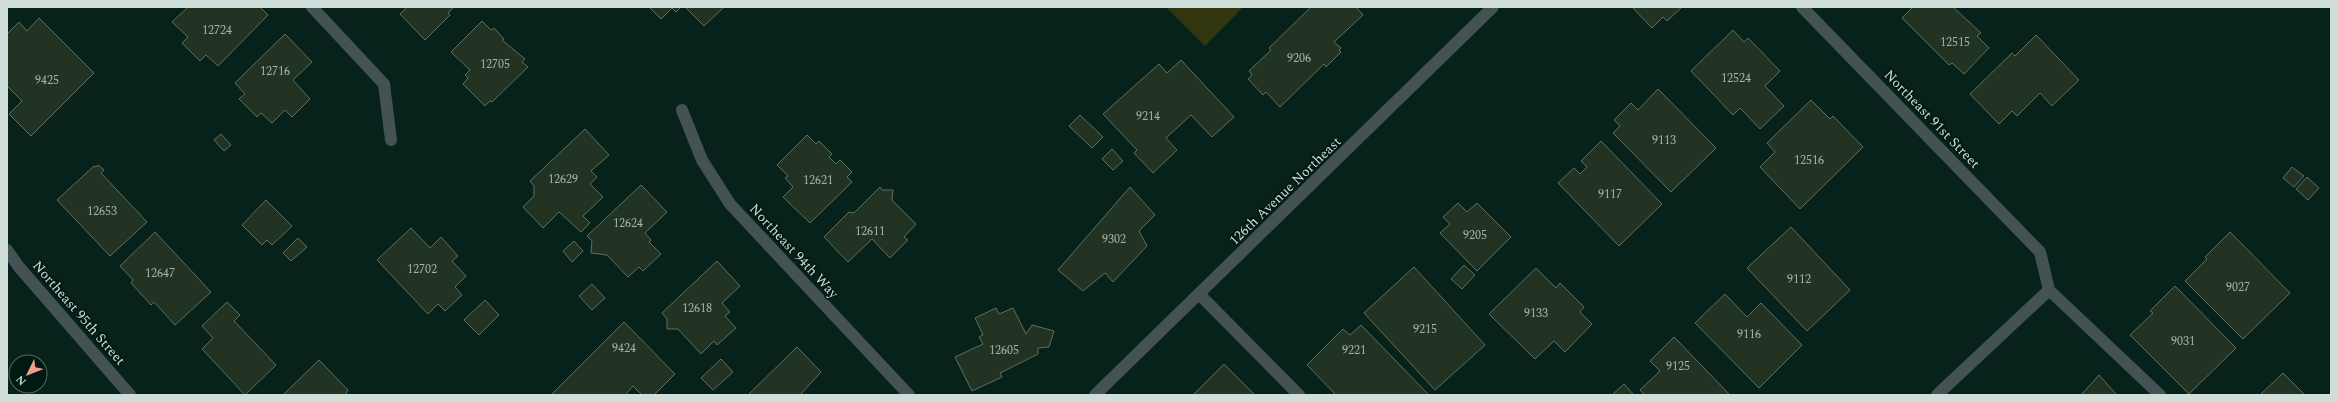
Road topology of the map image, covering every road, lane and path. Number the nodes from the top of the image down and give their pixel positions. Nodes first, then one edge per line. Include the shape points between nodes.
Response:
1 (312, 7) edge
2 (1493, 7) edge
3 (1802, 7) edge
4 (682, 110) dead end
5 (391, 140) dead end
6 (7, 250) edge
7 (2049, 290) junction
8 (1200, 295) junction
9 (130, 395) edge
10 (909, 395) edge
11 (1095, 395) edge
12 (1299, 395) edge
13 (1937, 395) edge
14 (2160, 395) edge

1 - 5 street via 384,84
2 - 8 street, 126th Avenue Northeast
3 - 7 street, Northeast 91st Street via 2040,252
4 - 10 street, Northeast 94th Way via 702,160 730,204
6 - 9 street, Northeast 95th Street via 34,285
7 - 13 street
7 - 14 street
8 - 11 street, 126th Avenue Northeast
8 - 12 street

